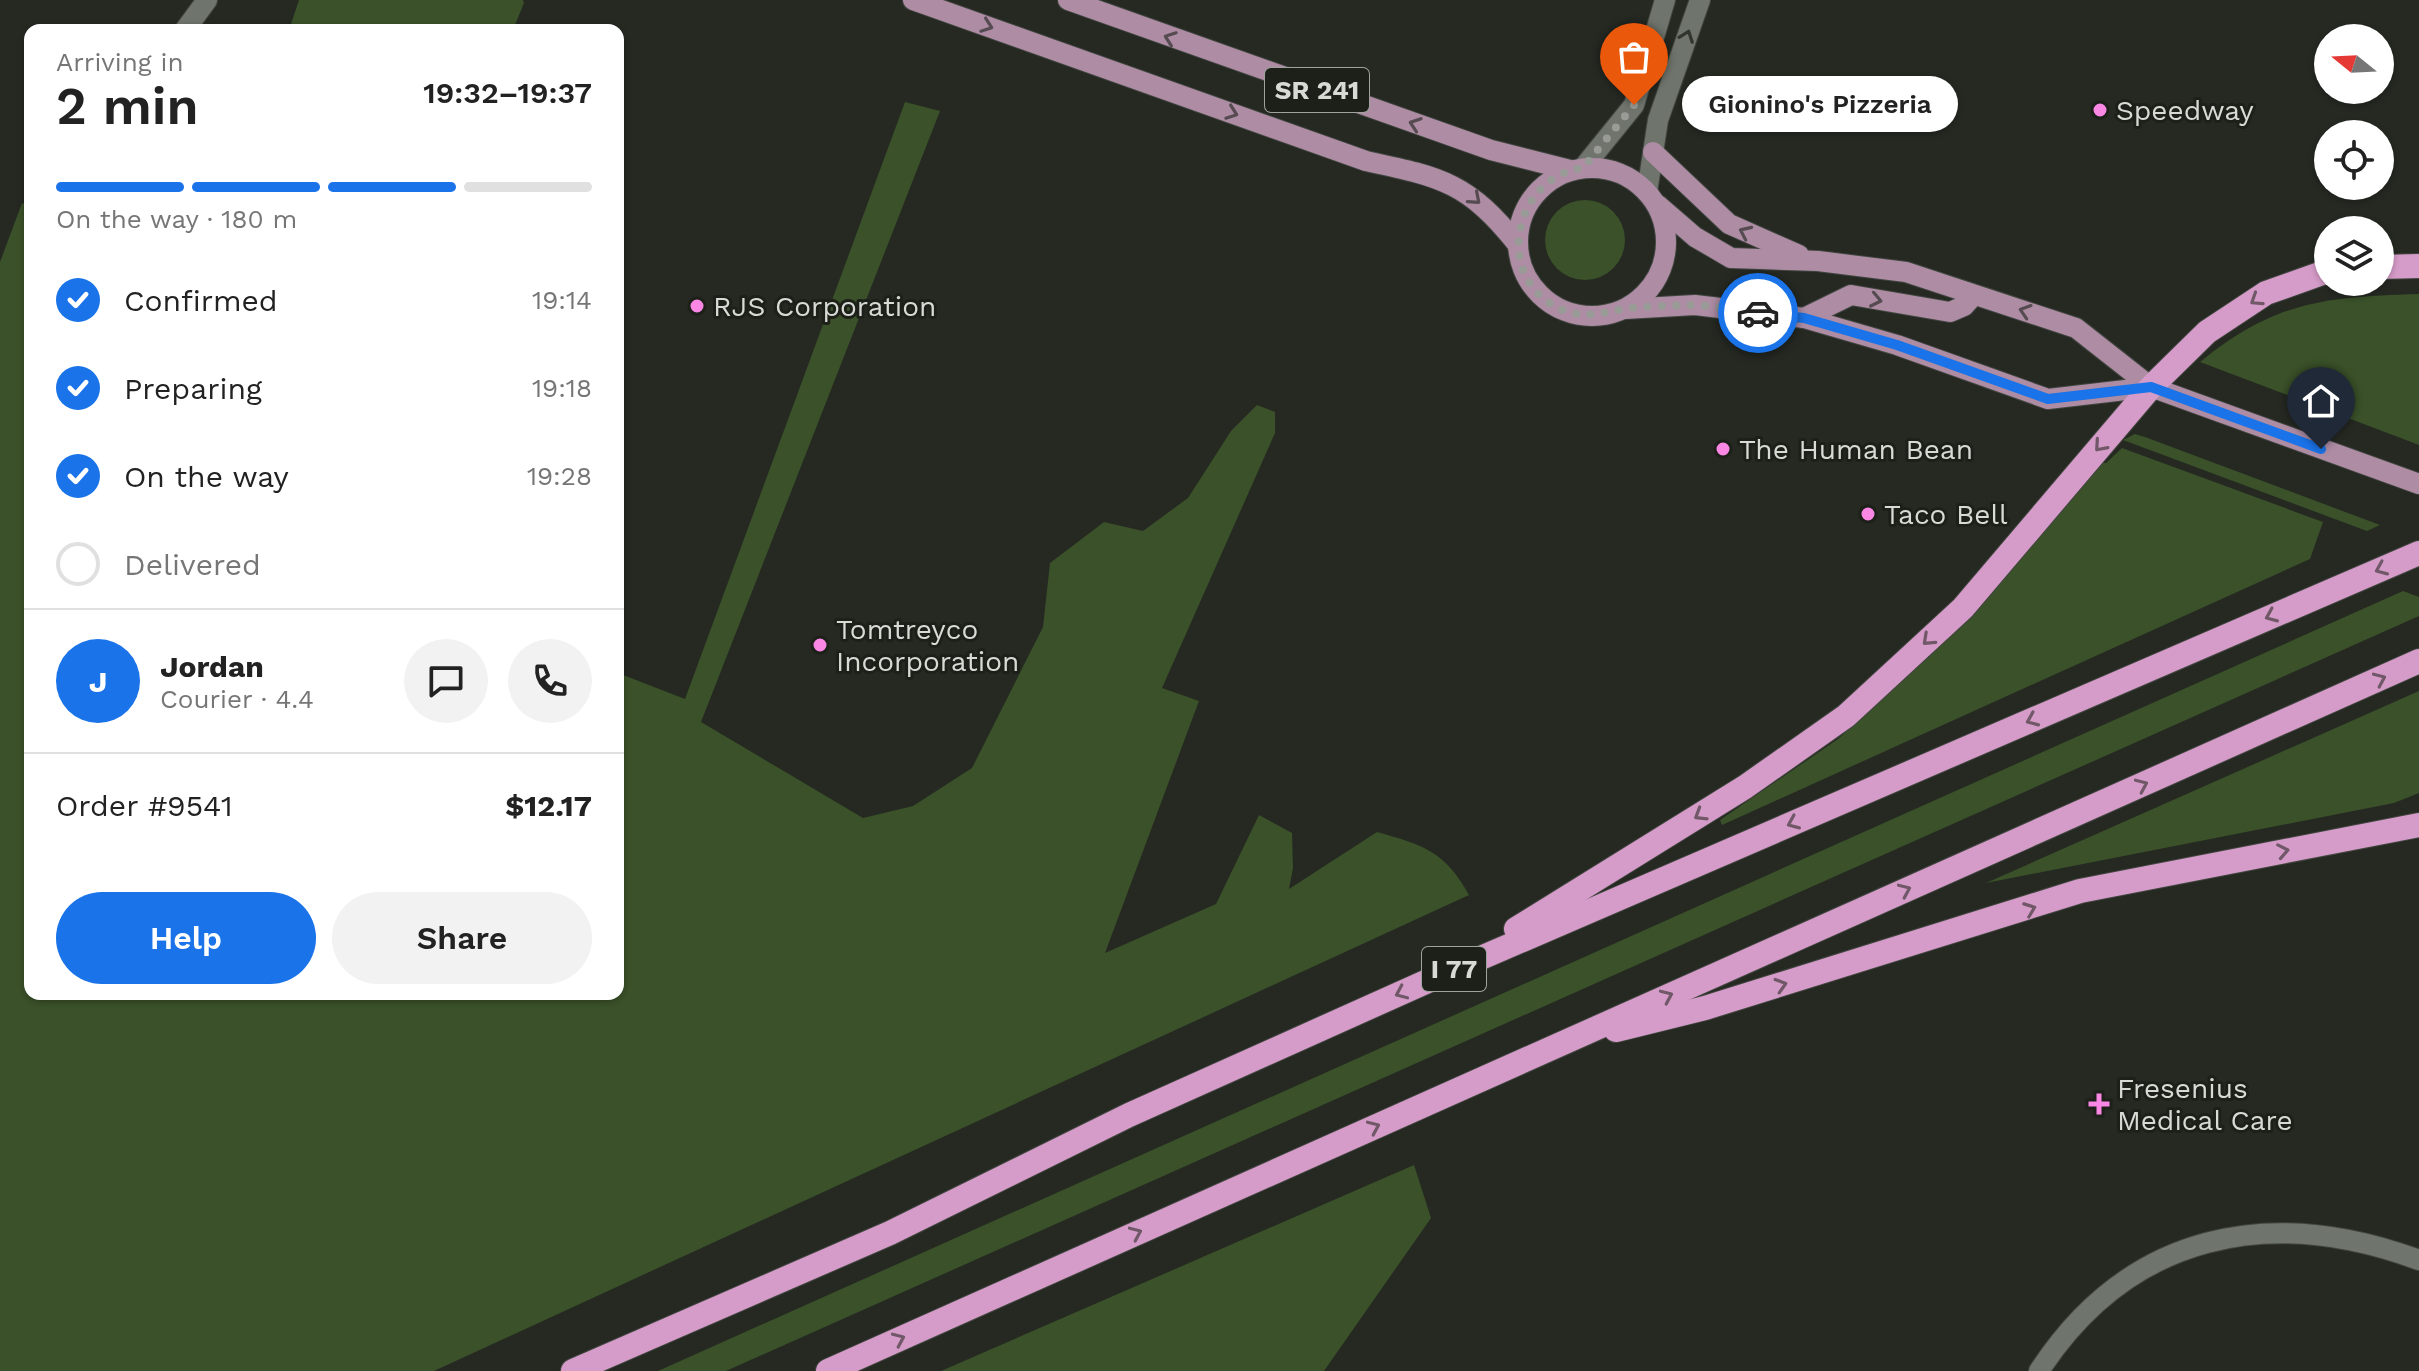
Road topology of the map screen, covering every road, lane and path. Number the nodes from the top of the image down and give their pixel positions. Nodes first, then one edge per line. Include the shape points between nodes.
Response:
1 (207, 0) edge
2 (913, 0) edge
3 (1068, 0) edge
4 (1665, 0) edge
5 (1700, 0) edge
6 (189, 24) edge
7 (1653, 152) junction
8 (1577, 169) junction
9 (1653, 199) junction
10 (1518, 245) junction
11 (1818, 261) junction
12 (2419, 266) edge
13 (2394, 267) edge
14 (2314, 276) edge
15 (1974, 295) junction
16 (1625, 309) junction
17 (1804, 318) junction
18 (2151, 387) junction
19 (2419, 484) edge
20 (2419, 553) edge
21 (2419, 661) edge
22 (2419, 825) edge
23 (1439, 976) junction
24 (1570, 1039) junction
25 (2419, 1260) edge
26 (573, 1371) edge
27 (828, 1371) edge
28 (2039, 1371) edge

1 - 6 street
2 -> 10 main road via 1366,161 1436,176 1463,189
8 -> 3 main road, SR 241 via 1491,150
4 - 8 street via 1634,105
7 -> 5 street via 1658,120
7 - 9 street
11 -> 7 main road via 1729,224
8 - 9 main road via 1621,172
8 - 10 main road via 1548,181 1530,200 1520,221
9 - 11 main road via 1695,237 1731,258
9 - 16 main road via 1666,229 1666,255 1658,279
10 - 16 main road via 1522,268 1551,305 1596,317
11 - 15 main road via 1906,272
12 - 13 highway
14 -> 18 highway via 2266,293 2207,332
17 -> 15 main road via 1851,295 1950,312
18 -> 15 main road via 2076,328
16 - 17 main road via 1695,305
17 - 18 main road via 2048,399
18 - 19 main road
18 -> 23 highway via 1963,608 1846,716 1745,787
20 -> 23 highway, I 77
24 -> 21 highway
24 -> 22 highway via 1705,1008 2080,891
23 -> 26 highway, I 77 via 1129,1115 890,1233
27 -> 24 highway
25 - 28 street via 2368,1242 2285,1231 2202,1245 2157,1263 2105,1295 2081,1316

